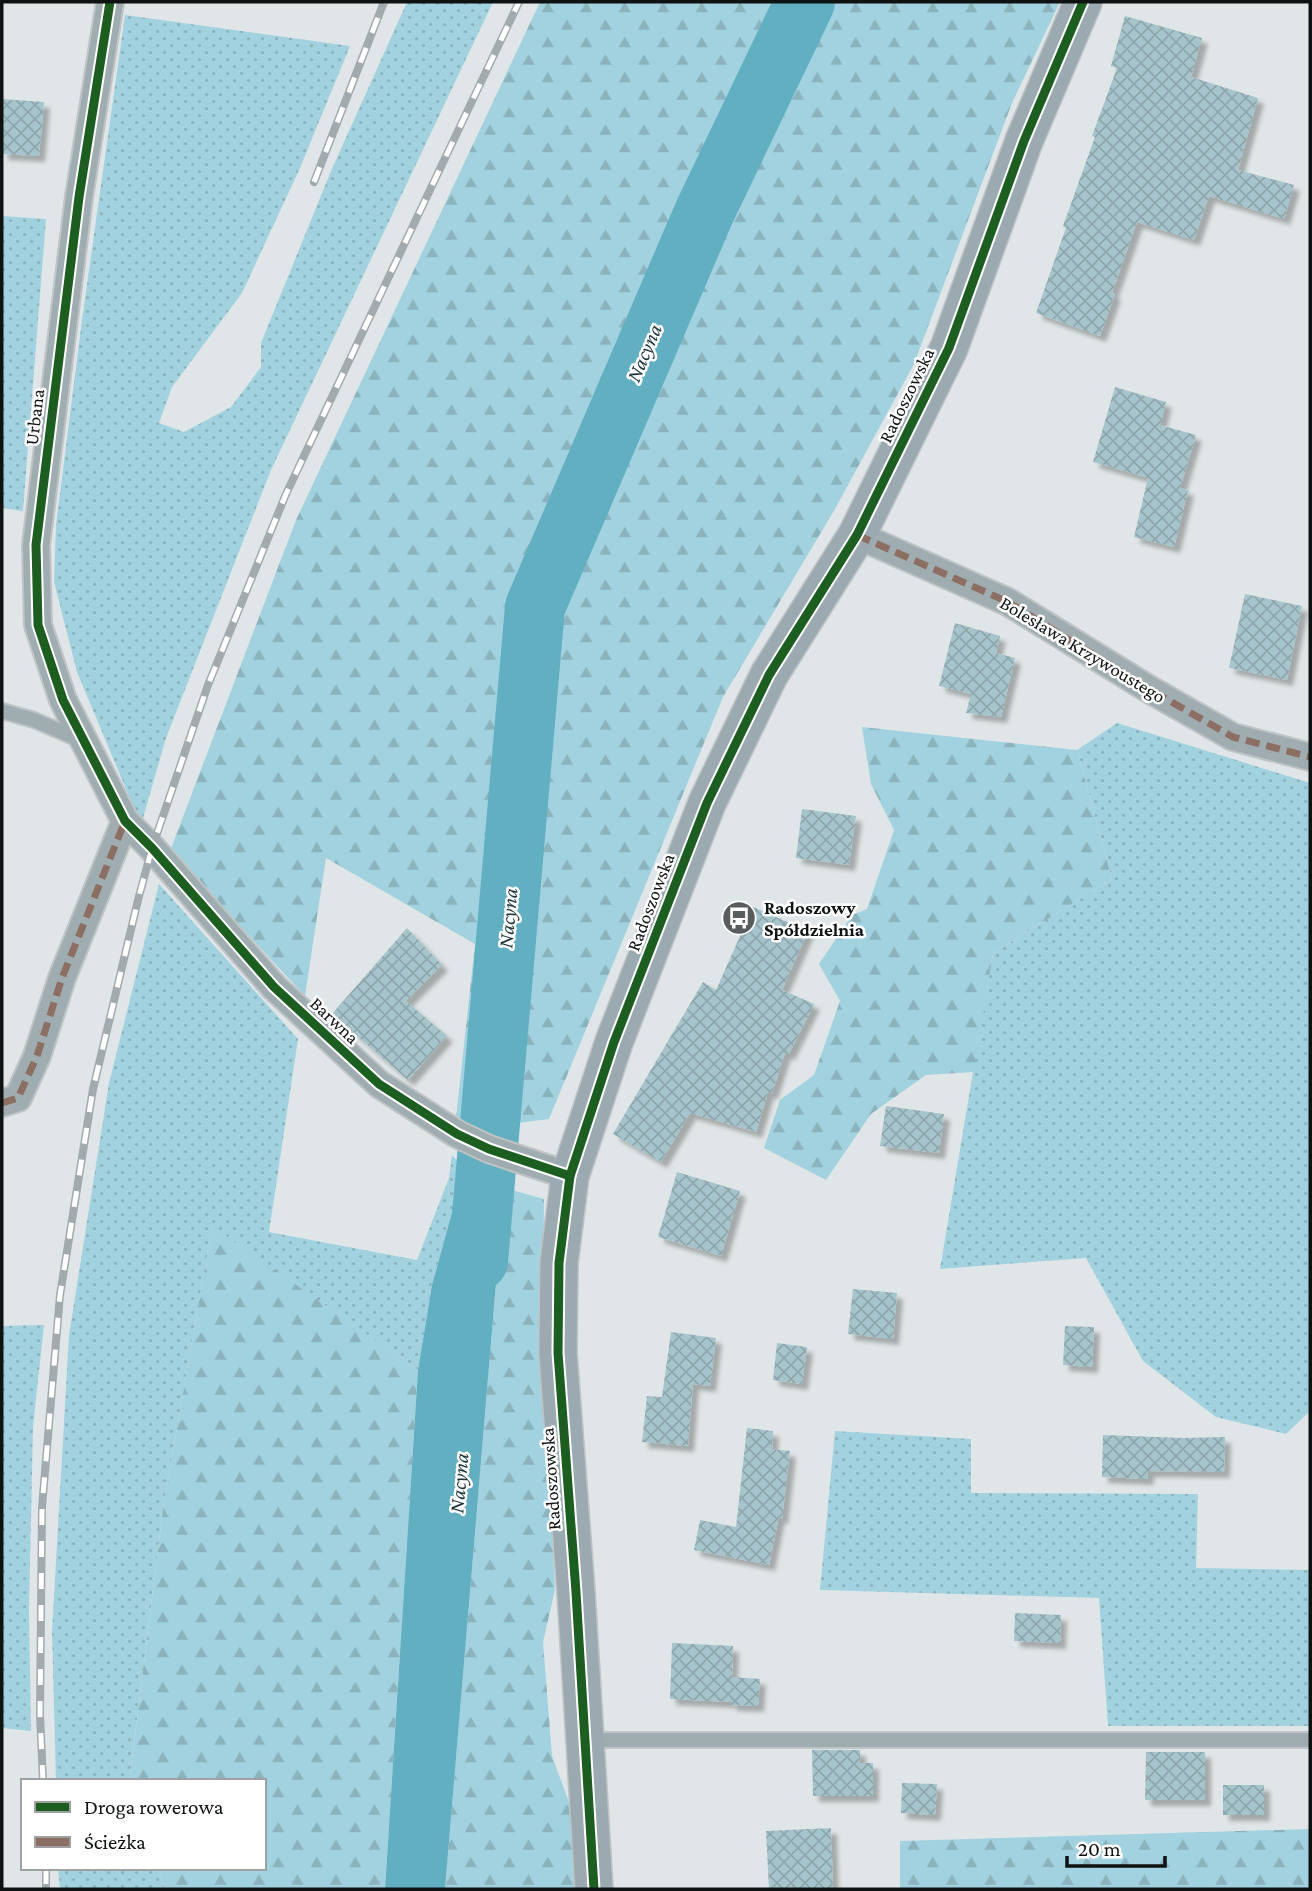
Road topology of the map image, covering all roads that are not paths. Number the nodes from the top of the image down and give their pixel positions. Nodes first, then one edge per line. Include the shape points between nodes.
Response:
1 (110, 2) edge
2 (1083, 2) edge
3 (857, 535) junction
4 (2, 711) edge
5 (84, 741) junction
6 (1310, 757) edge
7 (125, 821) junction
8 (2, 1103) edge
9 (570, 1176) junction
10 (584, 1740) junction
11 (1310, 1740) edge
12 (594, 1889) edge

1 - 5 street, Urbana via 79,197 36,545 38,625 63,700
2 - 3 street, Radoszowska via 1024,141 949,348
3 - 6 street, Bolesława Krzywoustego via 1008,602 1233,737
3 - 9 street, Radoszowska via 769,675 707,803 614,1042
4 - 5 lane
5 - 7 street, Urbana
7 - 8 street via 62,978 37,1056 18,1098
7 - 9 street, Barwna via 274,987 379,1084 457,1134
9 - 10 street, Radoszowska via 559,1263 558,1353
10 - 11 lane
10 - 12 street, Radoszowska

